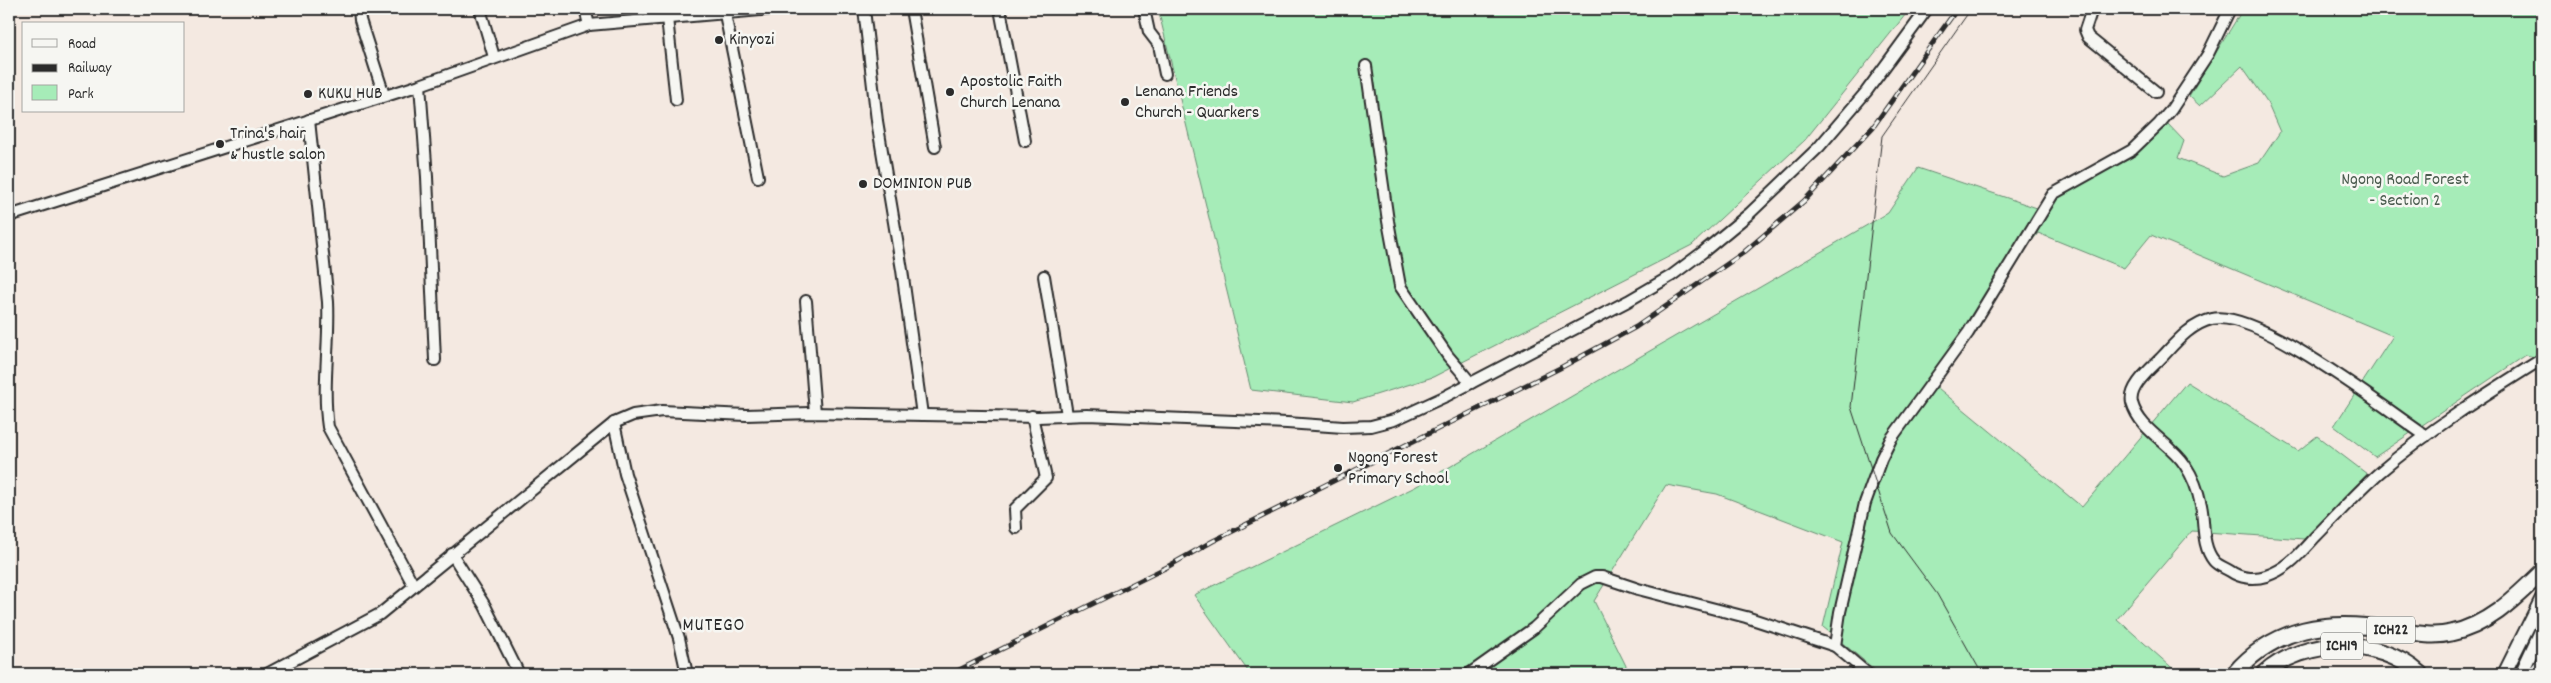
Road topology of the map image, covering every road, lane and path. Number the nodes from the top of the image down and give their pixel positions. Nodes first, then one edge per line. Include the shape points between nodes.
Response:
1 (359, 9) edge
2 (480, 9) edge
3 (585, 9) edge
4 (772, 9) edge
5 (864, 9) edge
6 (911, 9) edge
7 (1000, 9) edge
8 (1144, 9) edge
9 (1927, 9) edge
10 (2092, 9) edge
11 (2230, 9) edge
12 (725, 11) edge
13 (667, 18) junction
14 (589, 25) junction
15 (494, 57) junction
16 (1366, 66) dead end
17 (1165, 74) dead end
18 (420, 85) junction
19 (2156, 92) dead end
20 (384, 95) junction
21 (676, 100) dead end
22 (309, 120) junction
23 (1025, 142) dead end
24 (935, 147) dead end
25 (758, 177) dead end
26 (9, 216) edge
27 (1044, 276) dead end
28 (806, 301) dead end
29 (2542, 359) edge
30 (435, 360) dead end
31 (1471, 383) junction
32 (815, 413) junction
33 (922, 414) junction
34 (1067, 415) junction
35 (1032, 416) junction
36 (614, 423) junction
37 (2426, 436) junction
38 (1016, 528) dead end
39 (452, 554) junction
40 (2542, 572) edge
41 (414, 586) junction
42 (2542, 598) edge
43 (2542, 629) edge
44 (1835, 646) junction
45 (2542, 666) edge
46 (286, 670) edge
47 (267, 674) edge
48 (519, 674) edge
49 (687, 674) edge
50 (1469, 674) edge
51 (1868, 674) edge
52 (2234, 674) edge
53 (2264, 674) edge
54 (2420, 674) edge
55 (2504, 674) edge
56 (2521, 674) edge
57 (2535, 674) edge

1 - 20 street
2 - 15 street
3 - 14 street
4 - 12 street
5 - 33 street via 877,121
6 - 24 street
7 - 23 street
8 - 17 street via 1149,32 1159,45
9 - 31 street via 1866,92 1830,134 1786,180 1726,234 1671,276
10 - 19 street via 2085,30 2088,37
11 - 44 street via 2208,54 2159,124 2132,150 2054,194 1968,333 1891,439 1865,504
12 - 13 street
12 - 25 street
13 - 14 street
13 - 21 street
14 - 15 street
15 - 18 street
16 - 31 street via 1400,286 1448,356
18 - 20 street
18 - 30 street
20 - 22 street
22 - 26 street
22 - 41 street via 330,330 325,408 328,427
27 - 34 street
28 - 32 street
29 - 37 street
31 - 34 street via 1420,409 1371,426
32 - 33 street
32 - 36 street via 746,415 662,411 633,415
33 - 35 street
34 - 35 street
35 - 38 street via 1046,478 1015,510
36 - 39 street
36 - 49 street via 625,474 679,638
37 - 37 street via 2378,474 2290,564 2265,577 2239,578 2214,561 2205,543 2194,480 2183,462 2146,428 2132,402 2132,394 2177,340 2195,326 2214,318 2234,319 2263,330 2320,364
39 - 41 street
39 - 48 street via 485,606
40 - 52 highway, ICH22 via 2512,601 2472,627 2450,634 2422,635 2357,624 2321,626 2280,638 2255,654
41 - 46 street via 380,614
42 - 55 main road
43 - 56 main road
44 - 50 street via 1703,604 1595,577 1581,584 1534,628
44 - 51 street
45 - 57 highway
46 - 47 street
53 - 54 highway, ICH19 via 2299,654 2338,646 2375,651 2397,659

